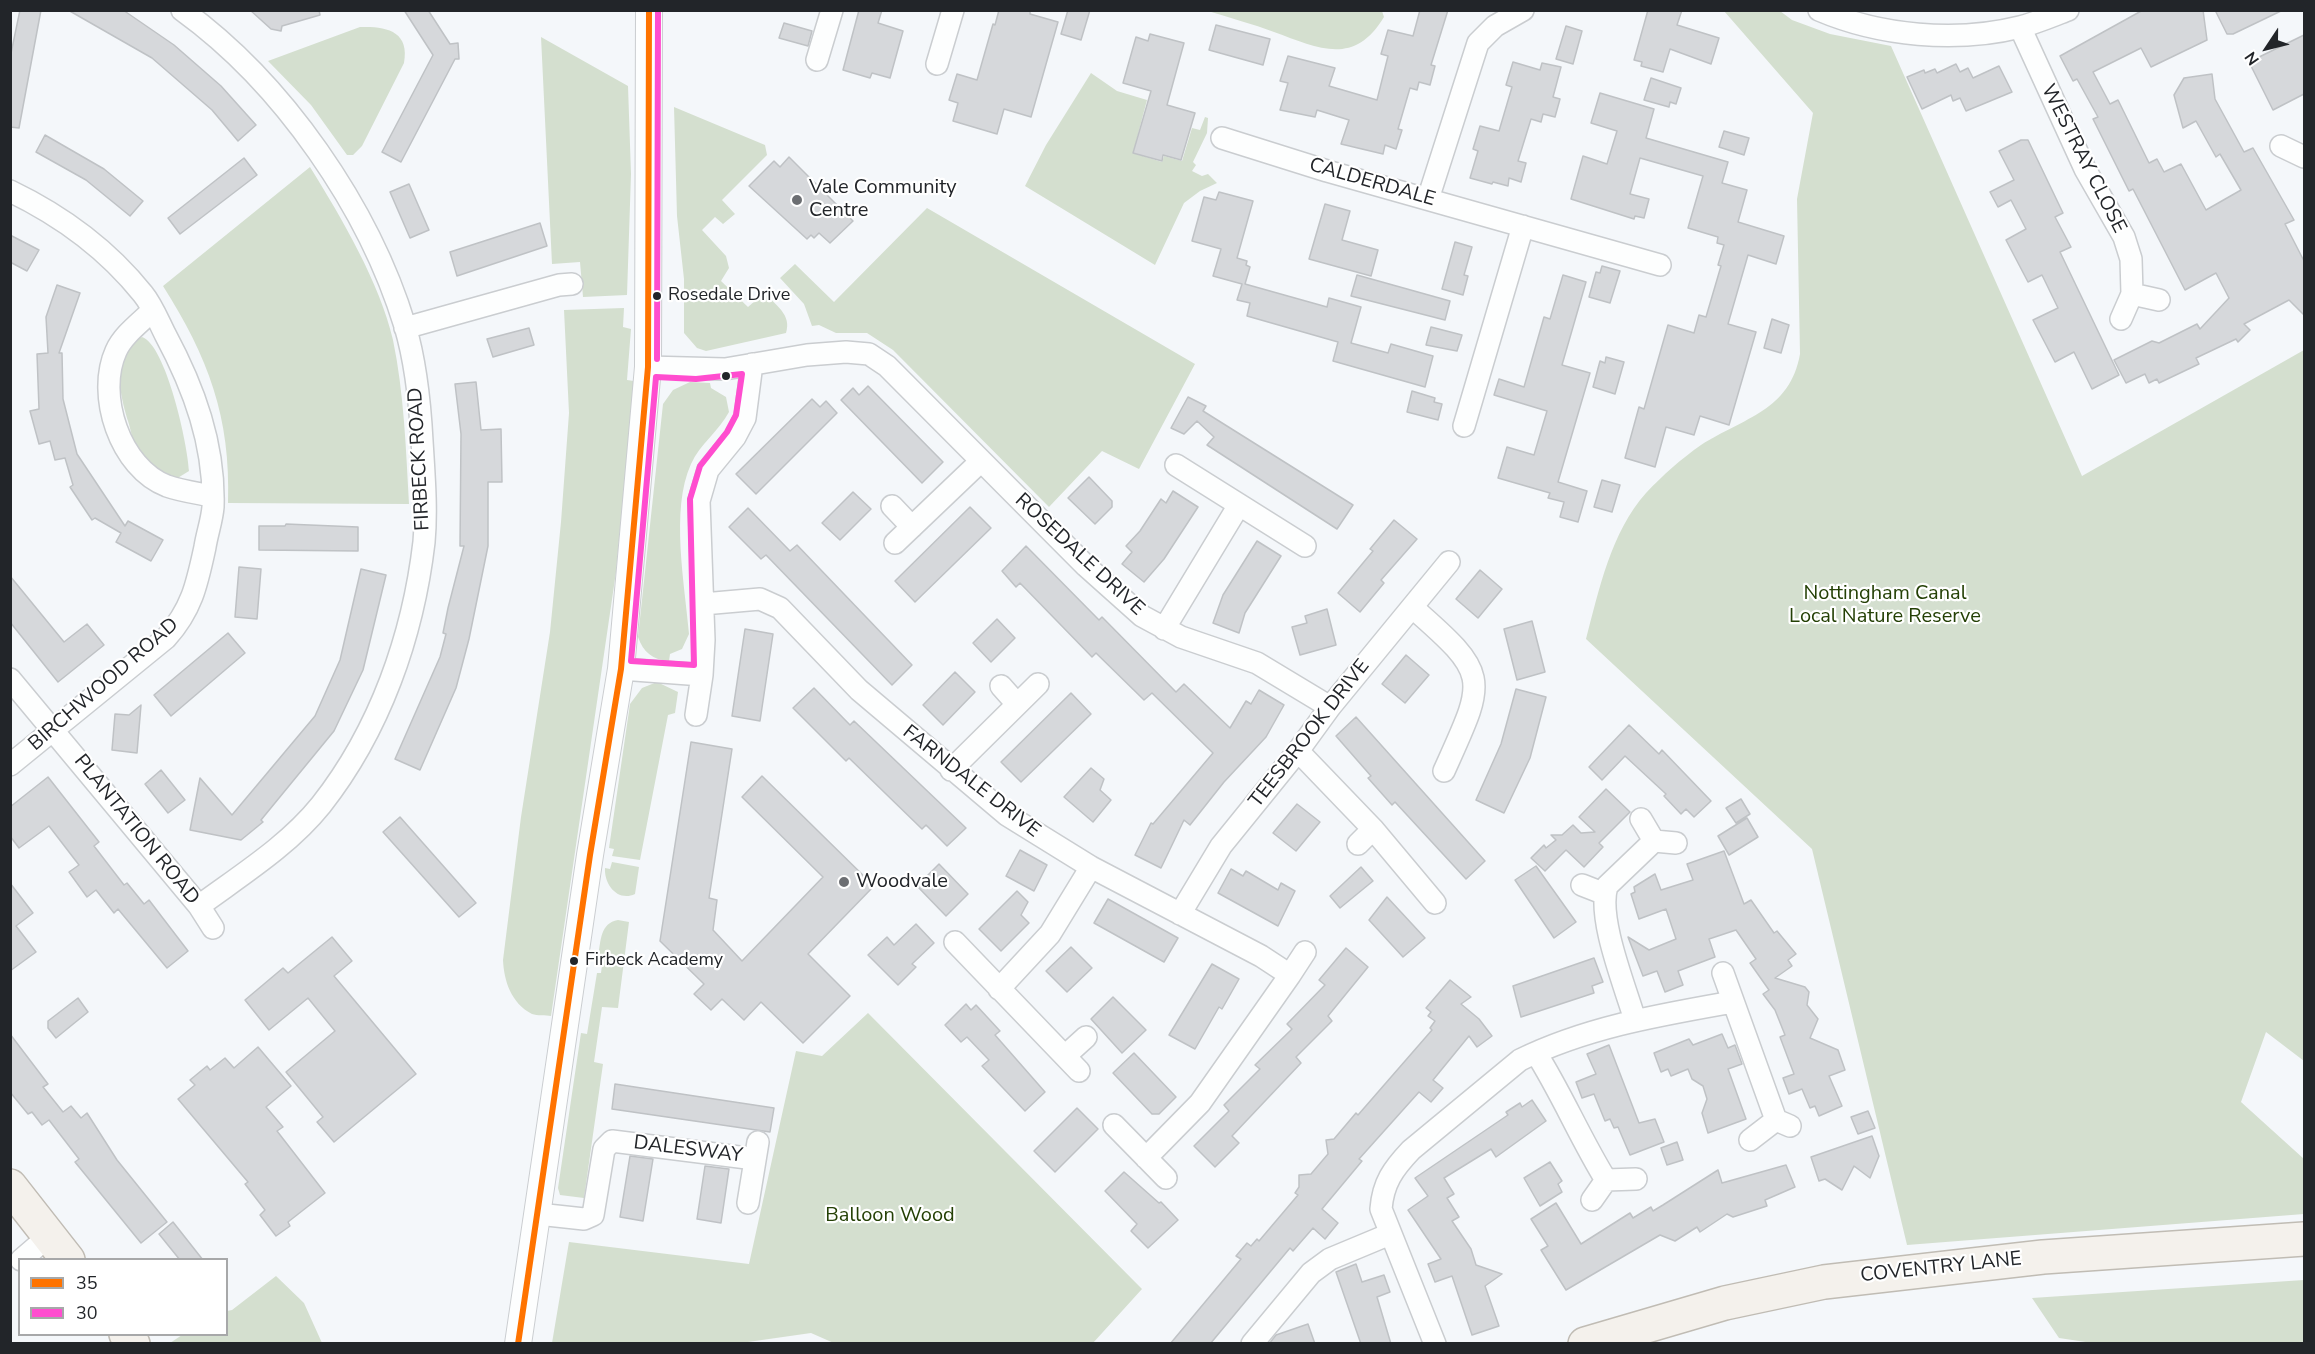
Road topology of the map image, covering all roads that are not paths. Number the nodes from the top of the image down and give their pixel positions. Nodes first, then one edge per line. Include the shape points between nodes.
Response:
1 (182, 10) edge
2 (649, 10) edge
3 (832, 10) edge
4 (953, 10) edge
5 (1819, 10) edge
6 (2068, 10) edge
7 (1521, 11) edge
8 (2020, 27) junction
9 (817, 60) dead end
10 (937, 64) dead end
11 (1222, 138) dead end
12 (2281, 146) dead end
13 (2304, 157) edge
14 (10, 191) edge
15 (1428, 200) junction
16 (1523, 226) junction
17 (1660, 265) dead end
18 (572, 284) dead end
19 (2132, 294) junction
20 (2159, 300) dead end
21 (153, 310) junction
22 (2121, 319) dead end
23 (405, 327) junction
24 (752, 364) junction
25 (648, 367) junction
26 (1464, 426) dead end
27 (981, 461) junction
28 (1176, 465) dead end
29 (212, 496) junction
30 (1239, 505) junction
31 (892, 506) dead end
32 (912, 527) junction
33 (895, 543) dead end
34 (1305, 546) dead end
35 (1449, 562) dead end
36 (703, 604) junction
37 (1413, 608) junction
38 (1164, 629) junction
39 (621, 669) junction
40 (702, 675) junction
41 (10, 679) edge
42 (1038, 684) dead end
43 (1001, 686) dead end
44 (1017, 704) junction
45 (1330, 707) junction
46 (696, 715) dead end
47 (53, 730) junction
48 (1298, 751) junction
49 (10, 765) edge
50 (951, 770) junction
51 (1444, 771) dead end
52 (1641, 819) dead end
53 (1654, 841) junction
54 (1676, 843) dead end
55 (1091, 867) junction
56 (1582, 885) dead end
57 (1605, 894) junction
58 (1435, 903) dead end
59 (199, 906) junction
60 (1180, 914) junction
61 (213, 928) dead end
62 (955, 942) dead end
63 (1305, 952) dead end
64 (1723, 973) dead end
65 (1290, 975) junction
66 (999, 989) junction
67 (1733, 1002) junction
68 (1635, 1020) junction
69 (1086, 1037) dead end
70 (1536, 1053) junction
71 (1113, 1125) dead end
72 (1750, 1140) dead end
73 (1146, 1158) junction
74 (1166, 1178) dead end
75 (1636, 1179) dead end
76 (1606, 1180) junction
77 (10, 1186) edge
78 (1592, 1200) dead end
79 (748, 1203) dead end
80 (538, 1214) junction
81 (1390, 1234) junction
82 (2304, 1239) edge
83 (59, 1247) edge
84 (26, 1258) edge
85 (518, 1344) edge
86 (1252, 1344) edge
87 (1435, 1344) edge
88 (1585, 1344) edge

1 - 23 street, FIRBECK ROAD via 248,69 335,176 374,248
2 - 25 street
3 - 9 street
4 - 10 street
5 - 8 street via 1890,30 1921,34 1954,35
6 - 8 street
7 - 15 street via 1495,26 1478,43
8 - 19 street, WESTRAY CLOSE via 2085,169 2124,237 2131,260
11 - 15 street, CALDERDALE
12 - 13 street
14 - 21 street, BIRCHWOOD ROAD via 92,242 123,271
15 - 16 street, CALDERDALE
16 - 17 street, CALDERDALE
16 - 26 street
18 - 23 street
19 - 20 street
19 - 22 street, WESTRAY CLOSE
21 - 29 street, BIRCHWOOD ROAD via 199,407 208,443
21 - 29 street via 123,339 111,367 108,390 119,435 128,453 152,477 166,486
23 - 59 street, FIRBECK ROAD via 421,419 425,507 424,541 403,646 379,708 352,759 322,803 280,846
24 - 25 street, ROSEDALE DRIVE via 696,370
24 - 27 street, ROSEDALE DRIVE via 836,352 869,354 887,366
24 - 36 street via 745,418 708,470 699,501
25 - 39 street
27 - 32 street
27 - 38 street, ROSEDALE DRIVE via 1118,597
28 - 30 street
29 - 47 street, BIRCHWOOD ROAD via 198,580 180,622 166,638
30 - 34 street
30 - 38 street
31 - 32 street
32 - 33 street
35 - 37 street, TEESBROOK DRIVE
36 - 40 street
36 - 50 street, FARNDALE DRIVE via 760,599 780,608 859,690
37 - 45 street, TEESBROOK DRIVE
37 - 51 street via 1462,652 1474,677 1470,714
38 - 45 street, ROSEDALE DRIVE via 1257,663
39 - 40 street
39 - 80 street
40 - 46 street
41 - 47 street, PLANTATION ROAD
42 - 44 street
43 - 44 street
44 - 50 street
45 - 48 street, TEESBROOK DRIVE
47 - 49 street, BIRCHWOOD ROAD
47 - 59 street, PLANTATION ROAD
48 - 58 street via 1365,836
48 - 60 street, TEESBROOK DRIVE via 1221,846
50 - 55 street, FARNDALE DRIVE via 1025,828
52 - 53 street
53 - 54 street
53 - 57 street via 1608,886
55 - 60 street, FARNDALE DRIVE
55 - 66 street via 1050,934
56 - 57 street
57 - 68 street via 1608,927
59 - 61 street, PLANTATION ROAD
60 - 65 street, FARNDALE DRIVE
62 - 66 street
63 - 65 street
64 - 67 street
65 - 73 street via 1200,1103
66 - 69 street via 1072,1064
67 - 68 street
67 - 72 street via 1783,1123
68 - 70 street via 1578,1035
70 - 76 street
70 - 81 street via 1520,1060 1398,1164 1383,1191 1382,1209
71 - 73 street
73 - 74 street
75 - 76 street
76 - 78 street
77 - 83 main road
79 - 80 street, DALESWAY via 756,1151 612,1141 604,1149 593,1215 584,1219
80 - 85 street
81 - 86 street via 1330,1259 1311,1273
81 - 87 street
82 - 88 main road, COVENTRY LANE via 2043,1257 1824,1282 1725,1303
83 - 84 street

